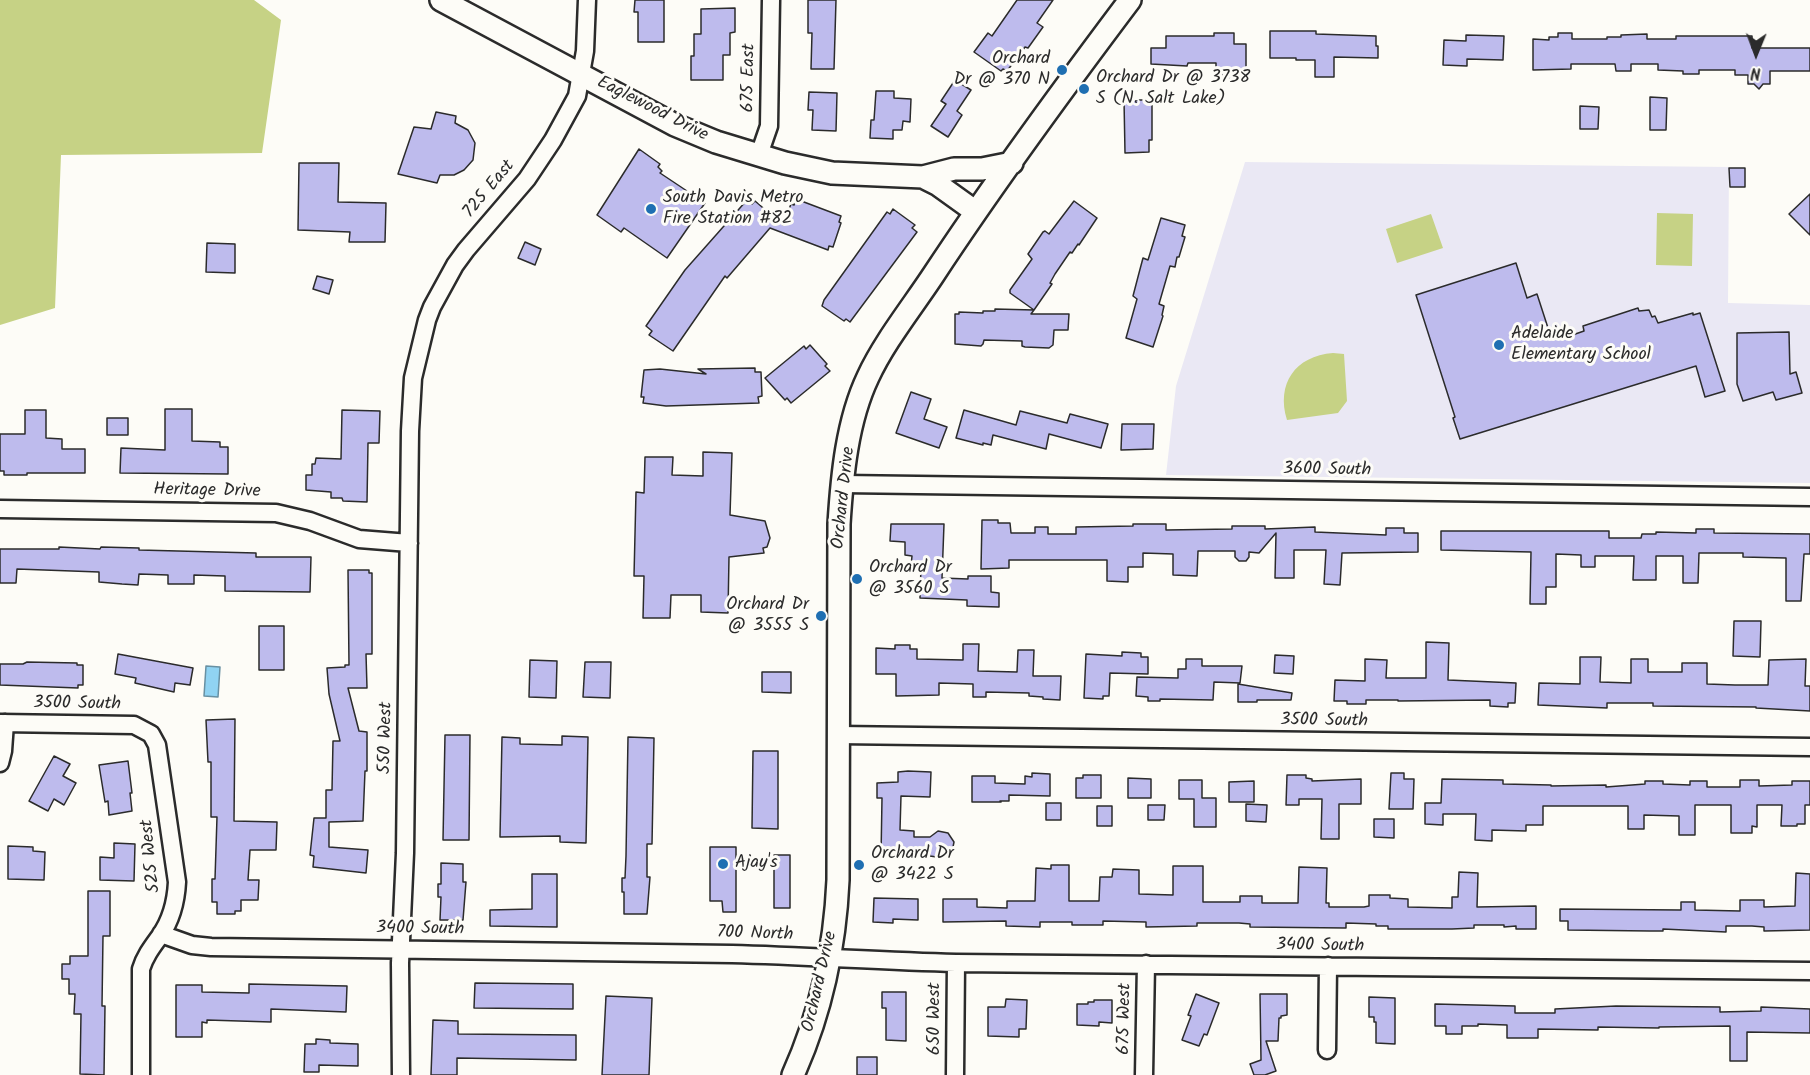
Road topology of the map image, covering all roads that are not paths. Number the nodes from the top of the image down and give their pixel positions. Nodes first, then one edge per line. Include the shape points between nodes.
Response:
1 (441, 0) edge
2 (587, 0) edge
3 (771, 0) edge
4 (1129, 0) edge
5 (582, 75) junction
6 (759, 155) junction
7 (1012, 163) junction
8 (923, 177) junction
9 (976, 212) junction
10 (411, 402) joint
11 (843, 484) junction
12 (1810, 497) edge
13 (0, 509) edge
14 (409, 543) junction
15 (3, 723) edge
16 (151, 734) joint
17 (838, 735) junction
18 (1810, 747) edge
19 (0, 763) edge
20 (161, 934) junction
21 (401, 950) junction
22 (679, 953) joint
23 (829, 958) junction
24 (956, 963) junction
25 (1146, 964) junction
26 (1328, 966) junction
27 (1810, 971) edge
28 (1327, 1050) dead end
29 (141, 1075) edge
30 (401, 1075) edge
31 (793, 1075) edge
32 (955, 1075) edge
33 (1144, 1075) edge

1 - 5 main road, Eaglewood Drive
2 - 5 street, 725 East
3 - 6 street, 675 East via 769,126
4 - 7 main road, Orchard Drive
5 - 6 main road, Eaglewood Drive via 675,125
5 - 10 street, 725 East via 577,96 553,140 523,185 466,250 432,307 416,360
6 - 8 main road, Eaglewood Drive via 832,173
7 - 8 main road
7 - 9 main road, Orchard Drive
8 - 9 main road, Eaglewood Drive
9 - 11 main road, Orchard Drive via 868,376 852,427
10 - 14 street, 550 West
11 - 12 street, 3600 South
11 - 17 main road, Orchard Drive via 839,524
13 - 14 street, Heritage Drive via 276,513 359,539
14 - 21 street, 550 West
15 - 16 street, 3500 South via 127,725
15 - 19 street
16 - 20 street, 525 West via 160,756 177,882 173,910
17 - 18 street, 3500 South
17 - 23 main road, Orchard Drive via 838,880
20 - 21 street, 3400 South via 202,946
20 - 29 street, 525 West via 141,969
21 - 22 street, 3400 South
21 - 30 street, 550 West
22 - 23 street, 700 North
23 - 24 street, 3400 South
23 - 31 main road, Orchard Drive via 819,1008
24 - 25 street, 3400 South
24 - 32 street, 650 West
25 - 26 street, 3400 South
25 - 33 street, 675 West
26 - 27 street, 3400 South
26 - 28 street

